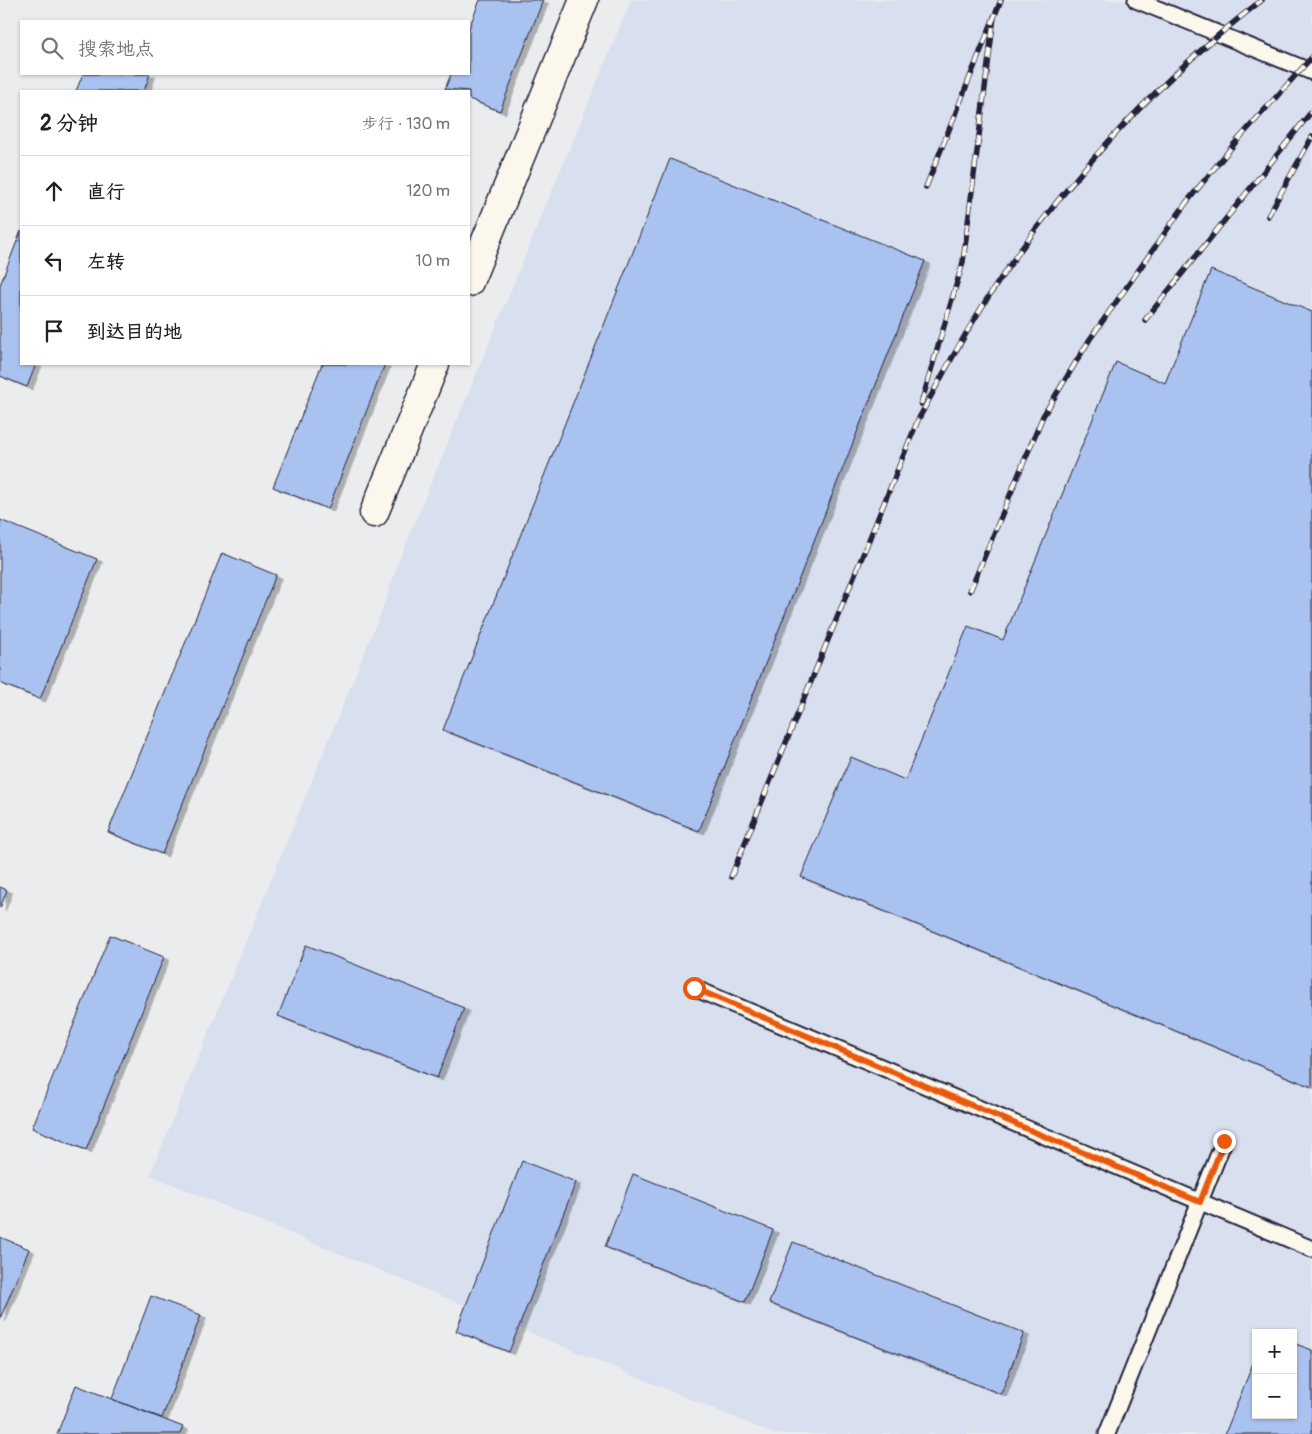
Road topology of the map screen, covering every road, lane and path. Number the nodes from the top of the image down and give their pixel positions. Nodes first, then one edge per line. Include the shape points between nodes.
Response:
1 (584, 0) edge
2 (1136, 0) edge
3 (1312, 72) edge
4 (470, 280) edge
5 (435, 365) edge
6 (374, 513) dead end
7 (694, 988) dead end
8 (1224, 1141) dead end
9 (1200, 1202) junction
10 (1312, 1249) edge
11 (1107, 1434) edge

1 - 4 street
2 - 3 lane
5 - 6 street
7 - 9 lane
8 - 9 lane
9 - 10 lane
9 - 11 lane

